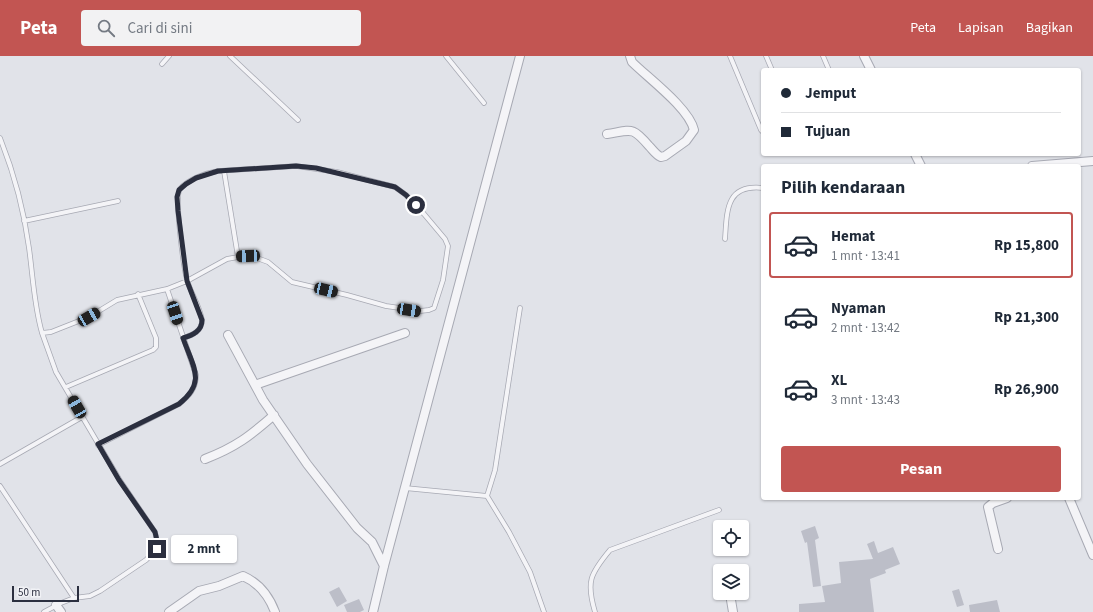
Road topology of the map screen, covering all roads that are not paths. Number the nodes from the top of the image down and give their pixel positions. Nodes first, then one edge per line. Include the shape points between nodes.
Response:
1 (169, 56) edge
2 (230, 56) edge
3 (446, 56) edge
4 (520, 56) edge
5 (630, 56) edge
6 (730, 56) edge
7 (766, 56) edge
8 (823, 56) edge
9 (864, 56) edge
10 (162, 64) dead end
11 (771, 68) edge
12 (828, 68) edge
13 (870, 68) edge
14 (484, 103) dead end
15 (298, 120) dead end
16 (761, 130) edge
17 (607, 134) dead end
18 (0, 138) edge
19 (1093, 161) edge
20 (1058, 164) edge
21 (224, 171) junction
22 (761, 188) edge
23 (118, 201) dead end
24 (24, 221) junction
25 (725, 239) dead end
26 (238, 257) junction
27 (187, 281) junction
28 (167, 288) junction
29 (138, 294) junction
30 (520, 308) dead end
31 (405, 333) dead end
32 (42, 334) junction
33 (228, 335) dead end
34 (183, 338) junction
35 (255, 385) junction
36 (66, 387) junction
37 (274, 415) junction
38 (82, 417) junction
39 (98, 444) junction
40 (205, 460) dead end
41 (0, 464) edge
42 (0, 486) edge
43 (405, 488) junction
44 (487, 496) junction
45 (1001, 500) edge
46 (1071, 500) edge
47 (719, 510) dead end
48 (998, 549) dead end
49 (1093, 555) edge
50 (384, 566) junction
51 (74, 598) junction
52 (731, 600) dead end
53 (56, 605) junction
54 (44, 612) edge
55 (61, 612) edge
56 (169, 612) edge
57 (275, 612) edge
58 (373, 612) edge
59 (544, 612) edge
60 (595, 612) edge
61 (733, 612) edge

1 - 10 lane
2 - 15 lane
3 - 14 lane
4 - 43 street
5 - 17 street via 632,62 675,102 691,121 694,130 686,141 661,157 636,132 628,130
6 - 16 lane
7 - 11 lane
8 - 12 lane
9 - 13 street
18 - 24 lane via 12,172
19 - 20 street
21 - 26 lane
21 - 26 lane via 296,166 316,168 395,187 416,205 448,246 437,303 434,308 420,311 386,306 292,282 268,262 252,257
21 - 27 lane via 196,178 179,190 178,211
22 - 25 lane via 743,189 734,194
23 - 24 lane
24 - 32 lane via 30,249 36,314
26 - 27 lane
27 - 28 lane
27 - 34 lane via 202,322 197,332
28 - 29 lane
28 - 34 lane
29 - 32 lane via 117,300 89,317
29 - 36 lane via 156,338 156,347
30 - 44 lane via 495,470
31 - 35 street
32 - 36 lane via 56,372
33 - 35 street
34 - 39 lane via 196,375 195,387 189,395 179,404
35 - 37 street
36 - 38 lane
37 - 40 street via 248,438
37 - 50 street via 307,464 357,528 372,542
38 - 39 lane
38 - 41 lane
39 - 51 lane via 155,532 158,545 146,560 100,591 90,596
42 - 51 lane
43 - 44 lane
43 - 50 street
44 - 59 lane via 530,572
45 - 48 street via 988,507
46 - 49 street
47 - 60 lane via 610,550 591,576 590,592
50 - 58 street
51 - 53 lane
52 - 61 street
53 - 54 lane
53 - 55 street
56 - 57 street via 199,591 243,576 259,585

